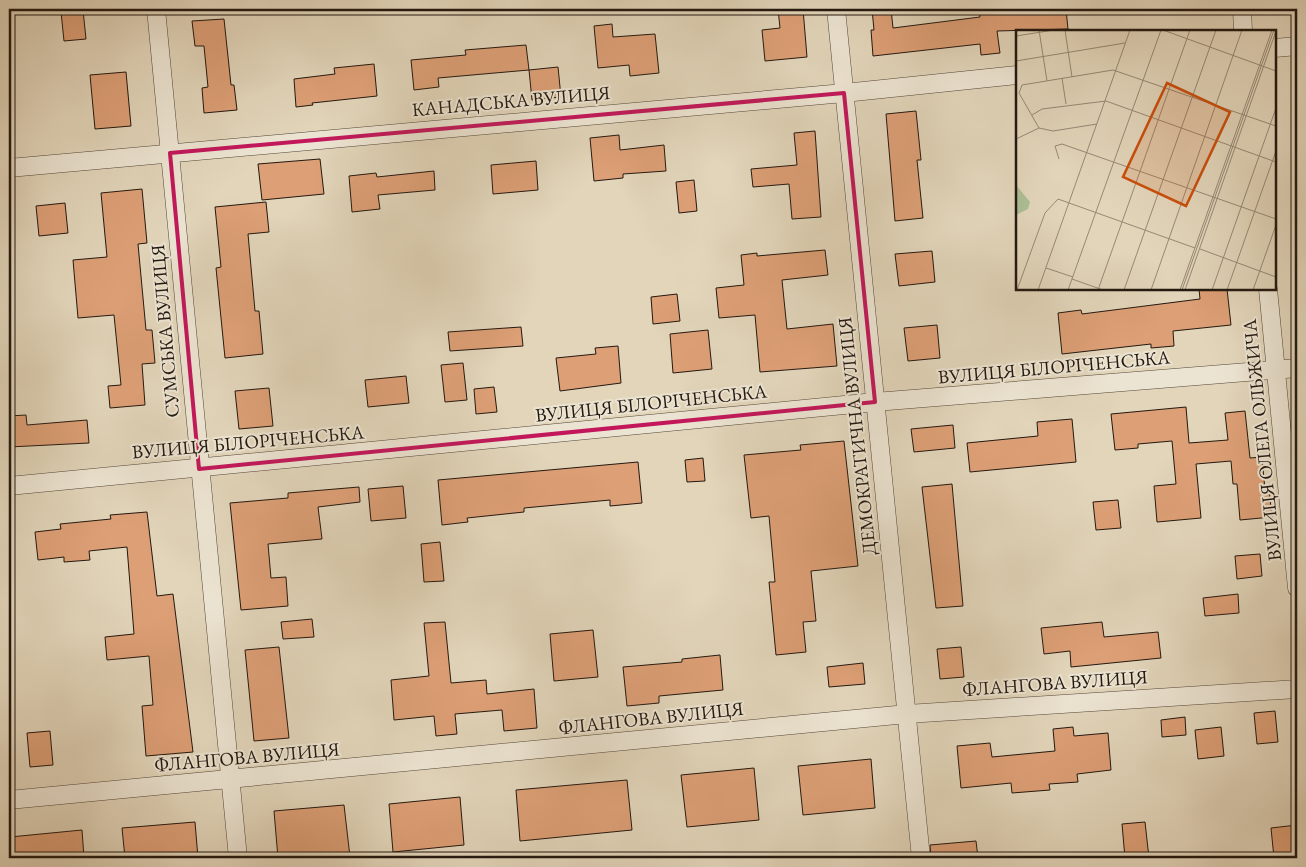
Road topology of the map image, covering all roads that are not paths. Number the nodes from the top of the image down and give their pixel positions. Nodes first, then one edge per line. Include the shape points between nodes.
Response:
1 (156, 9) edge
2 (836, 9) edge
3 (1242, 9) edge
4 (1243, 30) edge
5 (1297, 46) edge
6 (1276, 48) edge
7 (1016, 75) edge
8 (844, 93) junction
9 (170, 153) junction
10 (9, 168) edge
11 (1268, 290) edge
12 (1297, 368) edge
13 (1276, 371) junction
14 (875, 402) junction
15 (200, 469) junction
16 (9, 486) edge
17 (1297, 588) edge
18 (1297, 688) edge
19 (907, 714) junction
20 (231, 780) junction
21 (9, 800) edge
22 (238, 858) edge
23 (921, 858) edge

1 - 9 street, СУМСЬКА ВУЛИЦЯ
2 - 8 street, ДЕМОКРАТИЧНА ВУЛИЦЯ
3 - 4 street
5 - 6 street
7 - 8 street, КАНАДСЬКА ВУЛИЦЯ
8 - 9 street, КАНАДСЬКА ВУЛИЦЯ
8 - 14 street, ДЕМОКРАТИЧНА ВУЛИЦЯ
9 - 10 street, КАНАДСЬКА ВУЛИЦЯ
9 - 15 street, СУМСЬКА ВУЛИЦЯ
11 - 13 street, ВУЛИЦЯ ОЛЕГА ОЛЬЖИЧА
12 - 13 street, ВУЛИЦЯ БІЛОРІЧЕНСЬКА
13 - 14 street, ВУЛИЦЯ БІЛОРІЧЕНСЬКА
13 - 17 street, ВУЛИЦЯ ОЛЕГА ОЛЬЖИЧА
14 - 15 street, ВУЛИЦЯ БІЛОРІЧЕНСЬКА
14 - 19 street, ДЕМОКРАТИЧНА ВУЛИЦЯ
15 - 16 street, ВУЛИЦЯ БІЛОРІЧЕНСЬКА
15 - 20 street, СУМСЬКА ВУЛИЦЯ
18 - 19 street, ФЛАНГОВА ВУЛИЦЯ
19 - 20 street, ФЛАНГОВА ВУЛИЦЯ
19 - 23 street, ДЕМОКРАТИЧНА ВУЛИЦЯ
20 - 21 street, ФЛАНГОВА ВУЛИЦЯ
20 - 22 street, СУМСЬКА ВУЛИЦЯ

